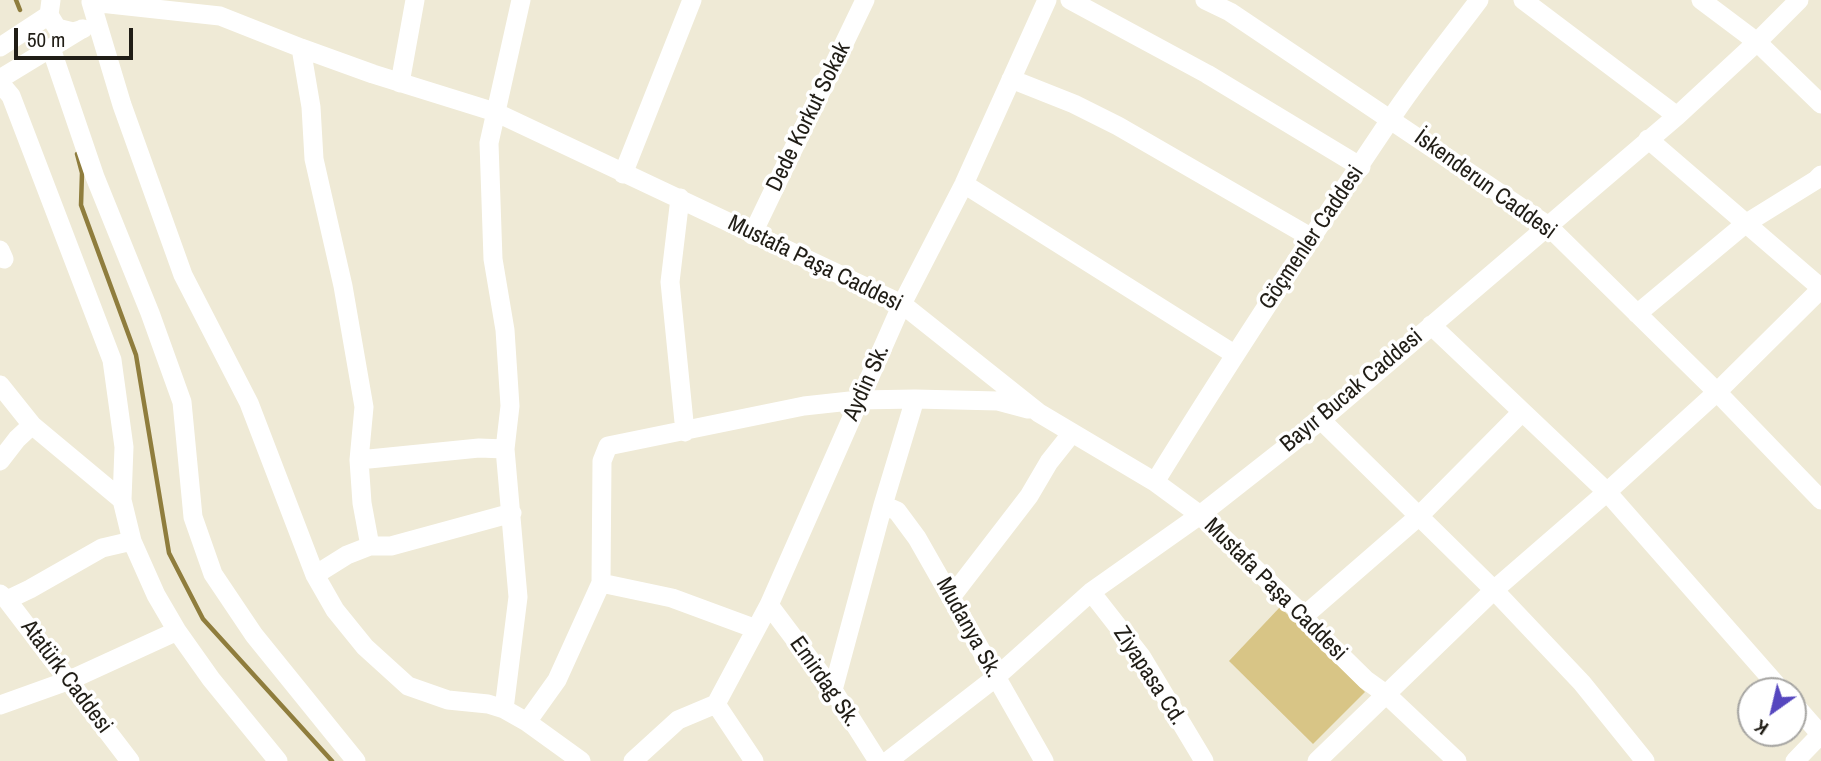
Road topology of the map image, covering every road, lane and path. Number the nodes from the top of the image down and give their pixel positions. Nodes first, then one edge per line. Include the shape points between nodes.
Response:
1 (415, 0) edge
2 (521, 0) edge
3 (692, 0) edge
4 (865, 0) edge
5 (1048, 0) edge
6 (1070, 0) edge
7 (1205, 0) edge
8 (1479, 0) edge
9 (1523, 0) edge
10 (1702, 0) edge
11 (1799, 0) edge
12 (92, 1) edge
13 (50, 8) edge
14 (82, 29) junction
15 (1757, 42) junction
16 (0, 47) edge
17 (51, 48) junction
18 (301, 48) junction
19 (1011, 79) junction
20 (0, 81) edge
21 (401, 83) junction
22 (1821, 104) edge
23 (495, 112) junction
24 (1677, 116) junction
25 (1391, 119) junction
26 (1648, 139) junction
27 (1360, 167) junction
28 (623, 174) junction
29 (1821, 174) edge
30 (964, 184) junction
31 (680, 198) junction
32 (1745, 224) junction
33 (1547, 225) junction
34 (752, 235) junction
35 (1312, 238) junction
36 (1821, 289) edge
37 (902, 304) junction
38 (1637, 314) junction
39 (1431, 325) junction
40 (1234, 354) junction
41 (0, 385) edge
42 (1717, 392) junction
43 (915, 398) junction
44 (859, 400) junction
45 (1522, 412) junction
46 (1039, 413) junction
47 (1321, 420) junction
48 (32, 425) junction
49 (685, 432) junction
50 (1072, 433) junction
51 (505, 449) junction
52 (359, 460) junction
53 (0, 461) edge
54 (1155, 482) junction
55 (1607, 492) junction
56 (122, 500) junction
57 (1821, 500) edge
58 (883, 505) junction
59 (512, 513) junction
60 (1200, 515) junction
61 (1418, 517) junction
62 (132, 541) junction
63 (370, 546) junction
64 (315, 575) junction
65 (601, 583) junction
66 (1494, 590) junction
67 (1091, 592) junction
68 (952, 596) junction
69 (3, 597) edge
70 (769, 605) junction
71 (1304, 616) junction
72 (756, 629) junction
73 (177, 631) junction
74 (995, 677) junction
75 (1770, 677) edge
76 (70, 680) junction
77 (833, 690) junction
78 (1387, 695) junction
79 (716, 704) junction
80 (0, 705) edge
81 (504, 709) junction
82 (1807, 719) edge
83 (527, 722) junction
84 (1821, 735) edge
85 (130, 761) edge
86 (278, 761) edge
87 (356, 761) edge
88 (581, 761) edge
89 (633, 761) edge
90 (754, 761) edge
91 (877, 761) edge
92 (888, 761) edge
93 (1044, 761) edge
94 (1204, 761) edge
95 (1317, 761) edge
96 (1457, 761) edge
97 (1645, 761) edge
98 (1795, 761) edge

1 - 21 street
2 - 23 street
3 - 28 street
4 - 34 street, Dede Korkut Sokak
5 - 19 street, Aydin Sk.
6 - 27 street via 1207,74
7 - 25 street, İskenderun Caddesi
8 - 25 street, Göçmenler Caddesi
9 - 24 street
10 - 15 street
11 - 15 street, Bayır Bucak Caddesi
12 - 14 street via 92,17
12 - 18 street, Mustafa Paşa Caddesi via 220,16
12 - 64 street via 122,105 183,275 249,403
13 - 14 street via 52,22 64,31
13 - 16 street
14 - 17 street
15 - 22 street
15 - 24 street, Bayır Bucak Caddesi
17 - 20 street
17 - 87 street via 95,177 182,402 193,517 213,573 254,635
18 - 21 street, Mustafa Paşa Caddesi
18 - 52 street via 314,159 365,407
19 - 30 street, Aydin Sk.
19 - 35 street via 1118,126
20 - 56 street via 10,96 112,360 124,447
21 - 23 street, Mustafa Paşa Caddesi
23 - 28 street, Mustafa Paşa Caddesi
23 - 51 street via 489,142 493,260 505,330 510,406
24 - 26 street, Bayır Bucak Caddesi
25 - 27 street, Göçmenler Caddesi
25 - 33 street, İskenderun Caddesi
26 - 32 street
26 - 33 street, Bayır Bucak Caddesi
27 - 35 street, Göçmenler Caddesi
28 - 31 street, Mustafa Paşa Caddesi
29 - 32 street
30 - 37 street, Aydin Sk.
30 - 40 street
31 - 34 street, Mustafa Paşa Caddesi
31 - 49 street via 670,282
32 - 36 street
32 - 38 street
33 - 38 street, İskenderun Caddesi
33 - 39 street, Bayır Bucak Caddesi
34 - 37 street, Mustafa Paşa Caddesi
35 - 40 street, Göçmenler Caddesi
36 - 42 street
37 - 44 street, Aydin Sk.
37 - 46 street, Mustafa Paşa Caddesi
38 - 42 street, İskenderun Caddesi
39 - 45 street
39 - 47 street, Bayır Bucak Caddesi
40 - 54 street, Göçmenler Caddesi
41 - 48 street
42 - 55 street
42 - 57 street, İskenderun Caddesi
43 - 44 street
43 - 46 street via 998,401
43 - 58 street
44 - 49 street via 804,406
44 - 70 street, Aydin Sk.
45 - 55 street
45 - 61 street
46 - 50 street, Mustafa Paşa Caddesi
47 - 60 street, Bayır Bucak Caddesi
47 - 61 street
48 - 53 street
48 - 56 street
49 - 65 street via 608,446 602,460
50 - 54 street, Mustafa Paşa Caddesi
50 - 68 street
51 - 52 street
51 - 59 street
52 - 63 street
54 - 60 street, Mustafa Paşa Caddesi
55 - 66 street
55 - 75 street
56 - 62 street
58 - 68 street, Mudanya Sk. via 897,511
58 - 77 street
59 - 63 street via 391,546
59 - 81 street via 518,597
60 - 67 street, Bayır Bucak Caddesi
60 - 71 street, Mustafa Paşa Caddesi
61 - 66 street
61 - 71 street
62 - 69 street via 102,548 30,589
62 - 73 street
63 - 64 street
64 - 81 street via 335,610 365,647 408,686 448,700
65 - 72 street via 671,598
65 - 83 street via 557,680
66 - 78 street
66 - 97 street via 1582,683
67 - 74 street, Bayır Bucak Caddesi
67 - 94 street, Ziyapasa Cd. via 1141,656
68 - 74 street, Mudanya Sk.
69 - 76 street, Atatürk Caddesi
70 - 72 street, Aydin Sk.
70 - 77 street, Emirdag Sk.
71 - 78 street, Mustafa Paşa Caddesi via 1366,680
72 - 79 street, Aydin Sk.
73 - 76 street
73 - 86 street
74 - 92 street, Bayır Bucak Caddesi
74 - 93 street, Mudanya Sk.
76 - 80 street
76 - 85 street, Atatürk Caddesi
77 - 91 street, Emirdag Sk.
78 - 95 street
78 - 96 street, Mustafa Paşa Caddesi
79 - 89 street via 678,720
79 - 90 street
81 - 83 street
82 - 84 street
83 - 88 street
84 - 98 street

